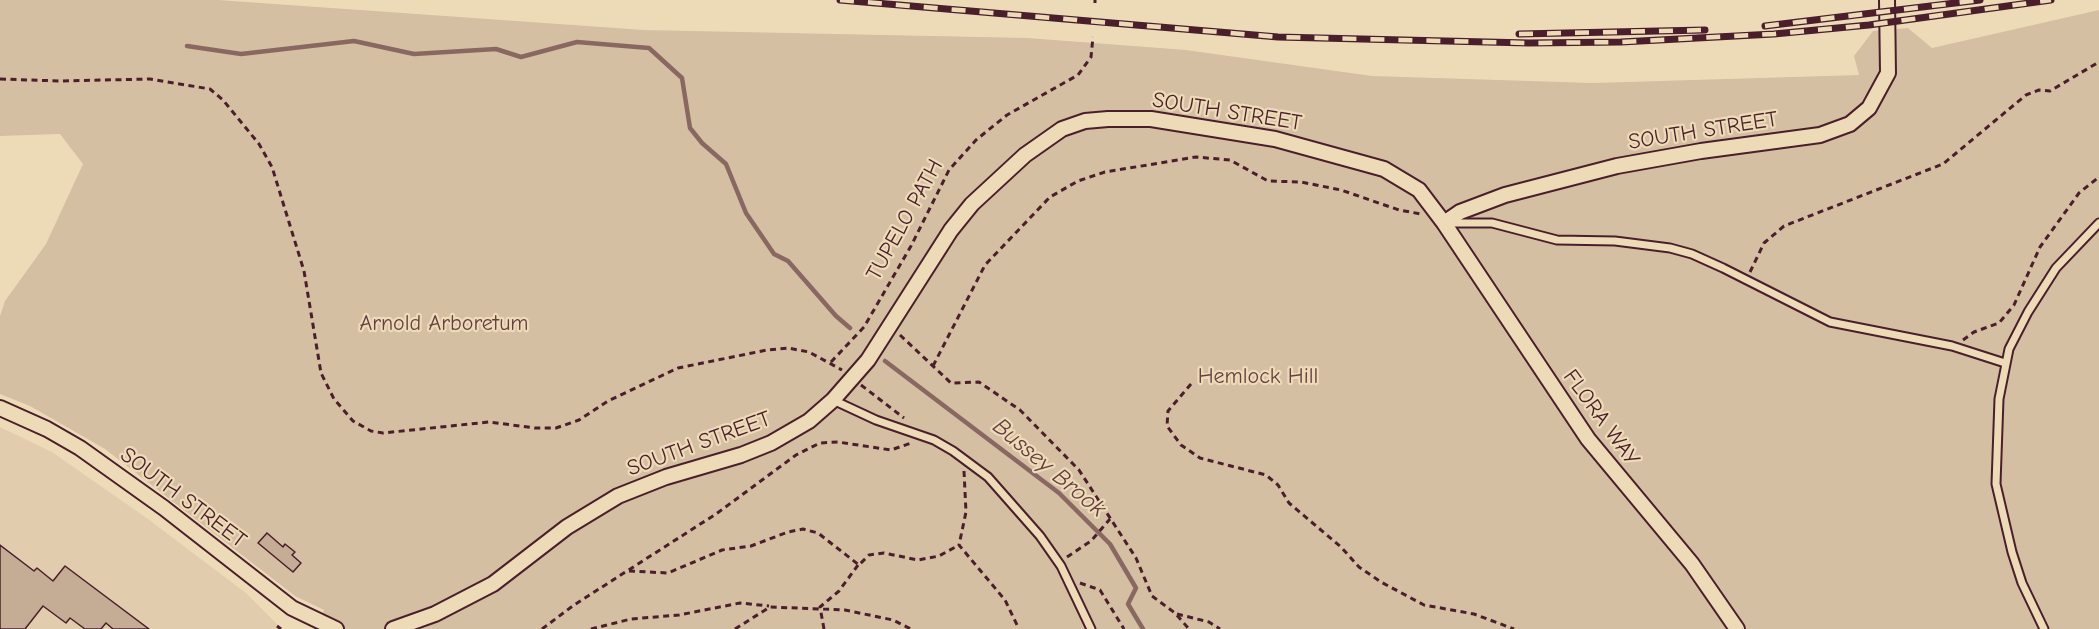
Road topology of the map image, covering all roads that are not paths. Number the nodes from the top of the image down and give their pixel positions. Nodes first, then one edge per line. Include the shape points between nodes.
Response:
1 (1887, 0) edge
2 (1444, 223) junction
3 (2099, 223) edge
4 (2005, 363) junction
5 (833, 400) junction
6 (0, 408) edge
7 (336, 629) edge
8 (393, 629) edge
9 (1091, 629) edge
10 (1737, 629) edge
11 (2044, 629) edge

1 - 2 street, SOUTH STREET via 1888,73 1869,108 1850,124 1820,135 1617,166 1505,195
2 - 4 lane via 1492,224 1557,240 1615,241 1670,248 1692,254 1830,322 1958,348
2 - 5 street, SOUTH STREET via 1419,190 1369,163 1275,139 1177,121 1129,118 1085,122 1062,129 1042,142 979,196 951,230 853,379
2 - 10 street, FLORA WAY via 1588,439 1692,564
3 - 4 lane via 2072,249 2043,287
4 - 11 lane via 1999,399 1996,484 2022,583
5 - 8 street, SOUTH STREET via 809,421 771,442 618,496 567,527 493,584
5 - 9 lane via 960,455 999,489 1061,566
6 - 7 street, SOUTH STREET via 80,448 292,608

